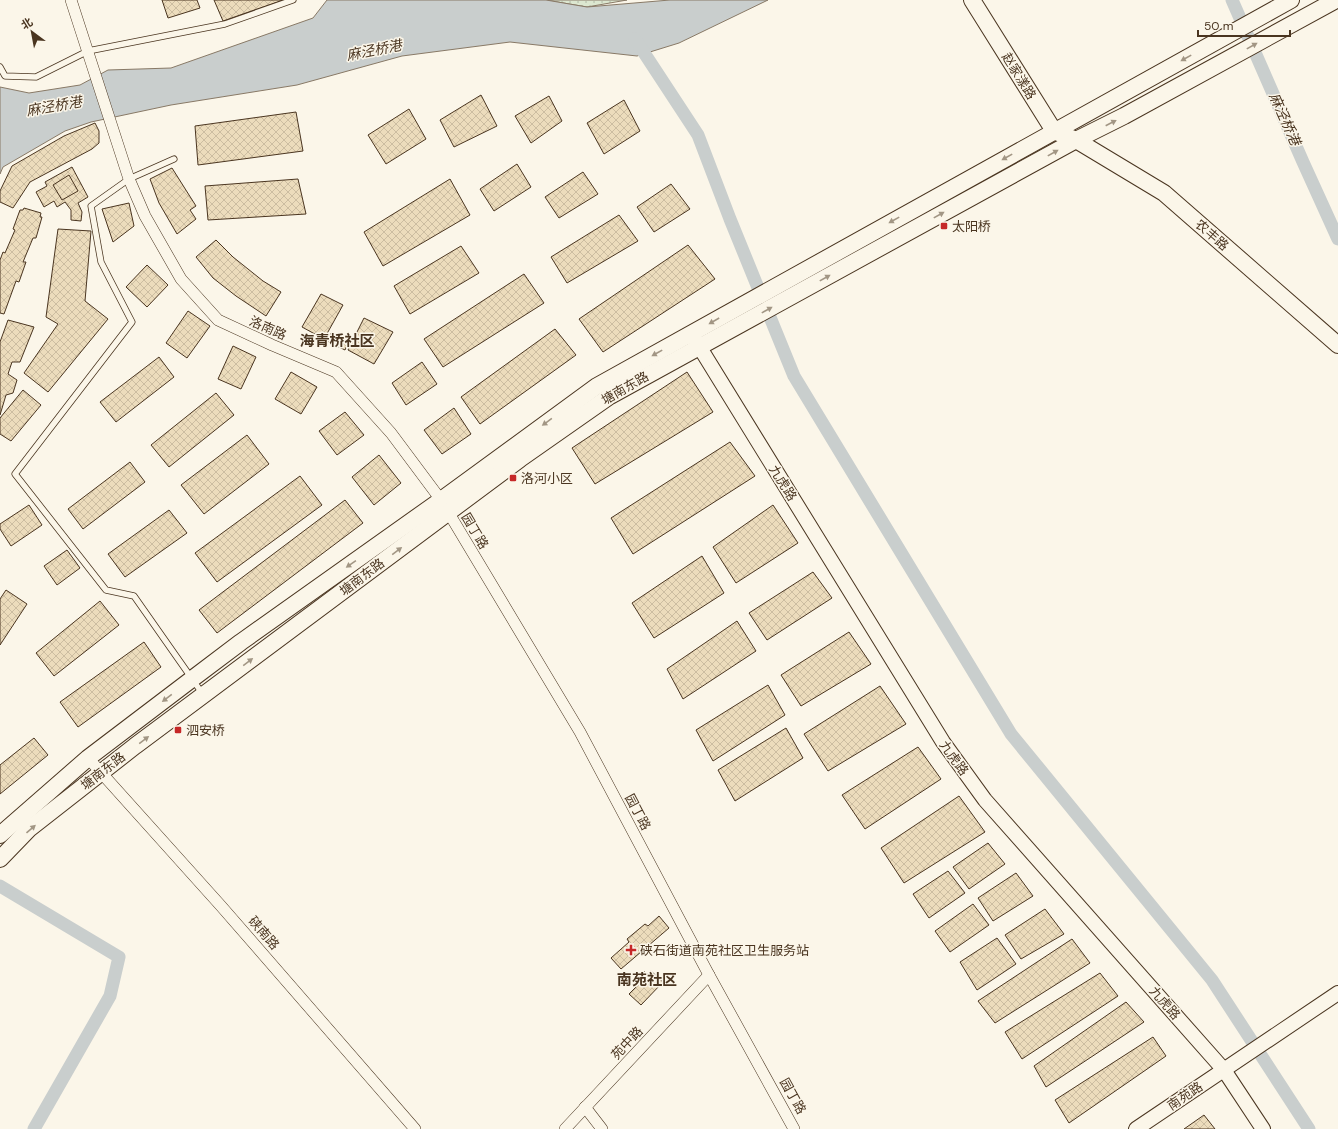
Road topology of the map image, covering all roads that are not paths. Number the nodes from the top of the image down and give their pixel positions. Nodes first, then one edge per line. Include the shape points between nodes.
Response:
1 (71, 0) edge
2 (293, 0) edge
3 (972, 0) edge
4 (1291, 0) edge
5 (1336, 0) edge
6 (89, 56) junction
7 (0, 67) edge
8 (1054, 131) junction
9 (1076, 140) junction
10 (174, 159) dead end
11 (129, 179) junction
12 (695, 340) junction
13 (1338, 345) edge
14 (445, 507) junction
15 (192, 679) junction
16 (203, 695) junction
17 (88, 758) junction
18 (100, 774) junction
19 (0, 835) edge
20 (1, 857) edge
21 (709, 975) junction
22 (1338, 993) edge
23 (1229, 1067) junction
24 (585, 1108) junction
25 (415, 1129) edge
26 (565, 1129) edge
27 (602, 1129) edge
28 (794, 1129) edge
29 (1136, 1129) edge
30 (1263, 1129) edge

1 - 6 street, 洛南路
2 - 6 lane via 225,24
3 - 8 main road, 赵家漾路
4 -> 8 main road, 塘南东路
9 -> 5 main road, 塘南东路
6 - 7 lane via 36,76 5,76
6 - 11 street, 洛南路
8 - 9 main road
8 -> 12 main road, 塘南东路 via 737,308
12 -> 9 main road, 塘南东路 via 743,323
9 - 13 main road, 农丰路 via 1164,193
10 - 11 lane
11 - 14 street, 洛南路 via 145,216 181,279 218,320 336,372 391,433
11 - 15 lane via 91,206 101,262 132,322 15,474 106,590 134,596
12 - 14 main road, 塘南东路
12 - 23 street, 九虎路 via 942,742 984,800
14 -> 15 main road, 塘南东路 via 248,637
16 -> 14 main road, 塘南东路
14 - 21 street, 园丁路 via 580,732
15 - 16 lane
15 -> 17 main road, 塘南东路
18 -> 16 main road, 塘南东路
17 - 18 street, 硖南路
17 - 19 main road, 塘南东路
20 -> 18 main road, 塘南东路 via 29,829
18 - 25 street, 硖南路 via 221,906
21 - 24 street, 苑中路
21 - 28 street, 园丁路
22 - 23 street, 南苑路
23 - 29 street, 南苑路
23 - 30 street, 九虎路
24 - 26 street, 苑中路
24 - 27 street

